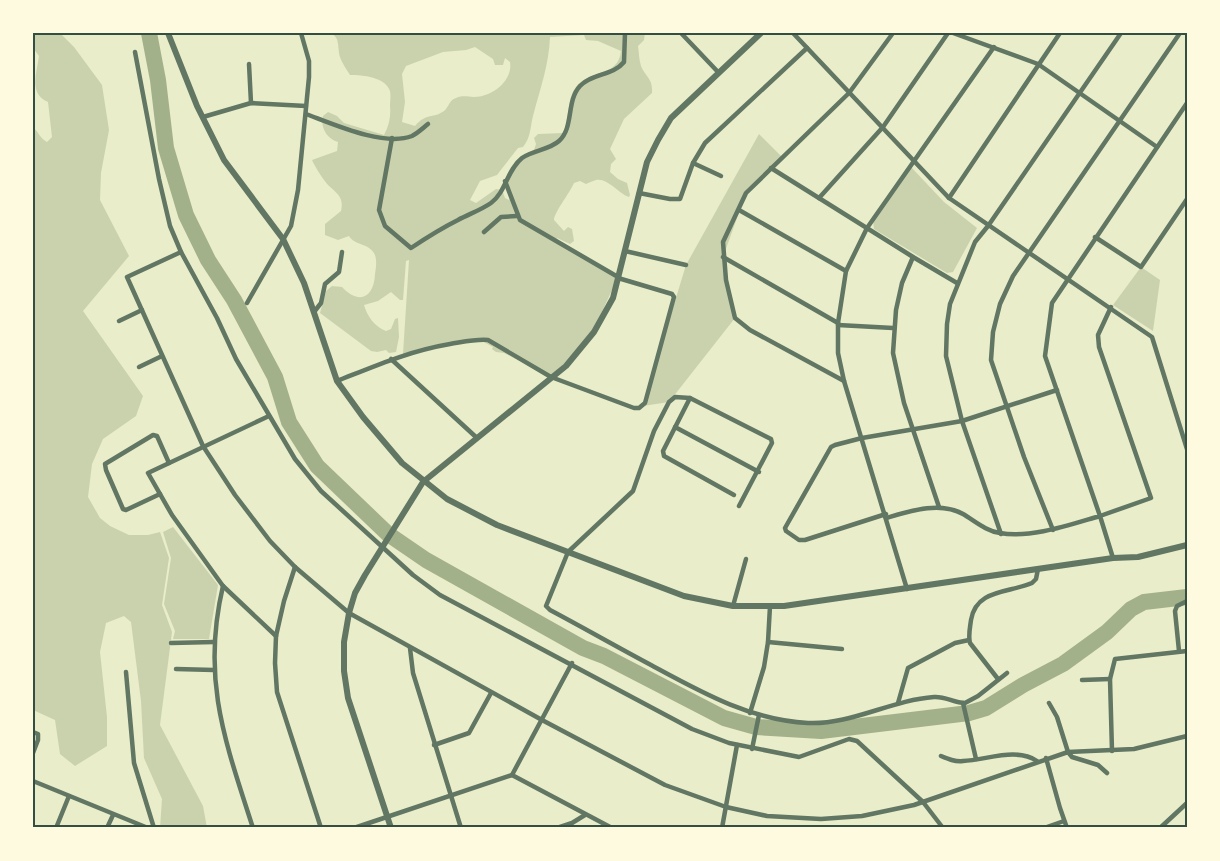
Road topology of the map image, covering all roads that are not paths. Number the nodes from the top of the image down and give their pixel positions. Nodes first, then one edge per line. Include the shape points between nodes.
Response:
1 (168, 33) edge
2 (302, 33) edge
3 (625, 33) edge
4 (681, 33) edge
5 (761, 33) edge
6 (793, 33) edge
7 (892, 33) edge
8 (948, 33) edge
9 (953, 33) edge
10 (1060, 33) edge
11 (1121, 33) edge
12 (1180, 33) edge
13 (994, 47) junction
14 (807, 48) junction
15 (135, 52) dead end
16 (249, 64) dead end
17 (1038, 64) junction
18 (718, 72) junction
19 (849, 93) junction
20 (1079, 94) junction
21 (252, 103) junction
22 (1187, 103) edge
23 (306, 106) junction
24 (306, 114) junction
25 (203, 117) junction
26 (1120, 122) junction
27 (428, 124) dead end
28 (883, 127) junction
29 (392, 138) junction
30 (1157, 147) junction
31 (915, 162) junction
32 (693, 163) junction
33 (771, 168) junction
34 (721, 176) dead end
35 (506, 181) junction
36 (639, 192) junction
37 (819, 198) junction
38 (950, 198) junction
39 (1187, 199) edge
40 (739, 210) junction
41 (517, 216) junction
42 (988, 226) junction
43 (867, 228) junction
44 (484, 232) dead end
45 (1095, 237) junction
46 (283, 239) junction
47 (625, 251) junction
48 (181, 252) junction
49 (342, 252) dead end
50 (1030, 253) junction
51 (723, 257) junction
52 (913, 257) junction
53 (686, 265) dead end
54 (846, 271) junction
55 (618, 277) junction
56 (1067, 280) junction
57 (957, 283) junction
58 (247, 303) dead end
59 (1111, 307) junction
60 (142, 310) junction
61 (314, 312) junction
62 (119, 321) dead end
63 (838, 324) junction
64 (893, 328) junction
65 (162, 356) junction
66 (391, 359) junction
67 (139, 367) dead end
68 (551, 377) junction
69 (337, 381) junction
70 (844, 381) junction
71 (1057, 390) junction
72 (690, 398) junction
73 (1007, 406) junction
74 (268, 416) junction
75 (962, 420) junction
76 (675, 427) junction
77 (913, 429) junction
78 (477, 438) junction
79 (862, 438) junction
80 (1186, 442) edge
81 (203, 446) junction
82 (1187, 449) edge
83 (169, 463) junction
84 (759, 471) junction
85 (423, 482) junction
86 (160, 494) junction
87 (734, 495) dead end
88 (739, 506) dead end
89 (939, 507) junction
90 (886, 516) junction
91 (1101, 516) junction
92 (1053, 530) junction
93 (1001, 534) junction
94 (1187, 545) edge
95 (382, 547) junction
96 (568, 552) junction
97 (1113, 558) junction
98 (746, 559) dead end
99 (295, 567) junction
100 (1038, 569) junction
101 (223, 586) junction
102 (907, 589) junction
103 (1187, 601) edge
104 (733, 606) junction
105 (770, 606) junction
106 (349, 613) junction
107 (276, 636) junction
108 (969, 640) junction
109 (214, 642) junction
110 (768, 642) junction
111 (171, 643) dead end
112 (410, 648) junction
113 (842, 649) dead end
114 (1179, 651) junction
115 (1187, 651) edge
116 (572, 663) junction
117 (176, 669) dead end
118 (214, 670) junction
119 (126, 672) dead end
120 (1007, 673) dead end
121 (999, 679) junction
122 (1110, 679) junction
123 (1082, 680) dead end
124 (491, 693) junction
125 (898, 703) junction
126 (963, 703) junction
127 (1049, 703) dead end
128 (750, 713) junction
129 (759, 715) junction
130 (542, 720) junction
131 (33, 732) edge
132 (1187, 736) edge
133 (434, 745) junction
134 (737, 745) junction
135 (752, 749) junction
136 (1112, 751) junction
137 (1068, 752) junction
138 (33, 753) edge
139 (941, 756) dead end
140 (1046, 758) junction
141 (976, 759) junction
142 (1037, 761) junction
143 (1107, 773) dead end
144 (512, 775) junction
145 (33, 781) edge
146 (69, 796) junction
147 (450, 796) junction
148 (922, 802) junction
149 (1187, 803) edge
150 (726, 807) junction
151 (113, 815) junction
152 (585, 815) junction
153 (387, 818) junction
154 (1064, 820) junction
155 (56, 828) edge
156 (107, 828) edge
157 (148, 828) edge
158 (154, 828) edge
159 (253, 828) edge
160 (321, 828) edge
161 (354, 828) edge
162 (391, 828) edge
163 (461, 828) edge
164 (557, 828) edge
165 (612, 828) edge
166 (722, 828) edge
167 (943, 828) edge
168 (1044, 828) edge
169 (1067, 828) edge
170 (1160, 828) edge

1 - 25 street
2 - 23 street via 309,61
3 - 35 street via 625,58 621,66 580,86 565,134 549,147 522,158
4 - 18 street
5 - 18 street
6 - 14 street
7 - 19 street
8 - 28 street
9 - 13 street
10 - 17 street
11 - 20 street
12 - 26 street
13 - 17 street
13 - 31 street
14 - 19 street
14 - 32 street via 705,143
15 - 48 street via 166,213
16 - 21 street
17 - 20 street
17 - 38 street
18 - 36 street via 670,118 647,162
19 - 28 street
19 - 33 street
20 - 26 street
20 - 42 street
21 - 23 street
21 - 25 street
22 - 30 street
23 - 24 street
24 - 29 street via 351,130
24 - 46 street via 298,190 291,226
25 - 46 street via 224,160
26 - 30 street
26 - 50 street
27 - 29 street via 413,135
28 - 31 street
28 - 37 street
29 - 35 street via 379,210 385,226 411,248 491,203
30 - 45 street
31 - 38 street
31 - 43 street
32 - 34 street
32 - 36 street via 680,199
33 - 37 street
33 - 40 street via 746,193
35 - 41 street
36 - 47 street
37 - 43 street
38 - 42 street
39 - 45 street via 1141,267
40 - 51 street via 723,242
40 - 54 street
41 - 44 street via 501,217
41 - 55 street
42 - 50 street
42 - 57 street via 975,242
43 - 52 street
43 - 54 street
45 - 56 street
46 - 58 street
46 - 61 street
47 - 53 street
47 - 55 street
48 - 60 street via 127,277
48 - 74 street
49 - 61 street via 339,272 325,284 321,303
50 - 56 street
50 - 73 street via 1013,276 993,332 991,360
51 - 63 street
51 - 70 street via 735,318
52 - 57 street
52 - 64 street via 902,283
54 - 63 street
55 - 68 street via 613,298 594,332 566,366
55 - 68 street via 674,297 645,403 634,408
56 - 59 street
56 - 71 street via 1052,303 1045,356
57 - 75 street via 950,304 946,356
59 - 80 street via 1152,337
59 - 91 street via 1098,335 1099,348 1151,498
60 - 62 street
60 - 65 street
61 - 69 street
63 - 64 street
63 - 70 street via 838,353
64 - 77 street via 897,376
65 - 67 street
65 - 81 street
66 - 68 street via 431,348 488,340
66 - 69 street
66 - 78 street
68 - 78 street
69 - 85 street via 402,463
70 - 79 street
71 - 73 street
71 - 91 street
72 - 76 street
72 - 84 street via 771,439
72 - 96 street via 680,395 669,402 650,440 633,491
73 - 75 street
73 - 92 street
74 - 81 street
74 - 95 street via 321,491
75 - 77 street
75 - 93 street
76 - 84 street
76 - 87 street via 664,456
77 - 79 street
77 - 89 street
78 - 85 street
79 - 90 street
79 - 90 street via 831,447 784,528 805,540
80 - 82 street
81 - 83 street
81 - 99 street via 270,541
83 - 86 street via 148,473
83 - 86 street via 153,435 105,464 123,509
84 - 88 street
85 - 95 street
85 - 96 street via 498,525
86 - 101 street
89 - 90 street
89 - 93 street via 954,510
90 - 102 street
91 - 92 street
91 - 97 street
92 - 93 street
94 - 97 street
95 - 106 street via 360,584
95 - 116 street via 440,595
96 - 104 street via 684,596
96 - 128 street via 547,600 550,610
97 - 100 street
98 - 104 street
99 - 106 street
99 - 107 street
100 - 102 street
100 - 108 street via 1032,583 978,602
101 - 107 street
101 - 109 street
102 - 105 street
103 - 114 street via 1175,611
104 - 105 street
105 - 110 street
106 - 112 street
106 - 153 street via 344,642 348,698
107 - 160 street via 277,692
108 - 121 street
108 - 125 street via 955,643 908,668
109 - 111 street
109 - 118 street
110 - 113 street
110 - 128 street
112 - 124 street
112 - 133 street via 413,673
114 - 115 street
114 - 122 street via 1118,658 1113,662
116 - 130 street
116 - 134 street via 692,729
117 - 118 street
118 - 159 street via 228,751
119 - 158 street via 134,763
120 - 121 street
121 - 126 street
122 - 123 street
122 - 136 street
124 - 130 street
124 - 133 street via 469,733
125 - 126 street via 935,697
125 - 129 street via 840,720 810,723
126 - 141 street
127 - 137 street
128 - 129 street
129 - 135 street
130 - 144 street
130 - 150 street via 665,785
131 - 138 street via 38,734
132 - 136 street via 1134,750
133 - 147 street
134 - 135 street
134 - 150 street
135 - 148 street via 799,757 852,739
136 - 137 street
137 - 140 street
137 - 143 street
139 - 141 street via 956,761
140 - 142 street
140 - 154 street
141 - 142 street via 1024,755
142 - 148 street
144 - 147 street
144 - 152 street
145 - 146 street
146 - 151 street
146 - 155 street
147 - 153 street
147 - 163 street
148 - 150 street via 892,811 821,819 767,816
148 - 167 street
149 - 170 street
150 - 166 street
151 - 156 street
151 - 157 street
152 - 164 street
152 - 165 street
153 - 161 street
153 - 162 street
154 - 168 street
154 - 169 street

